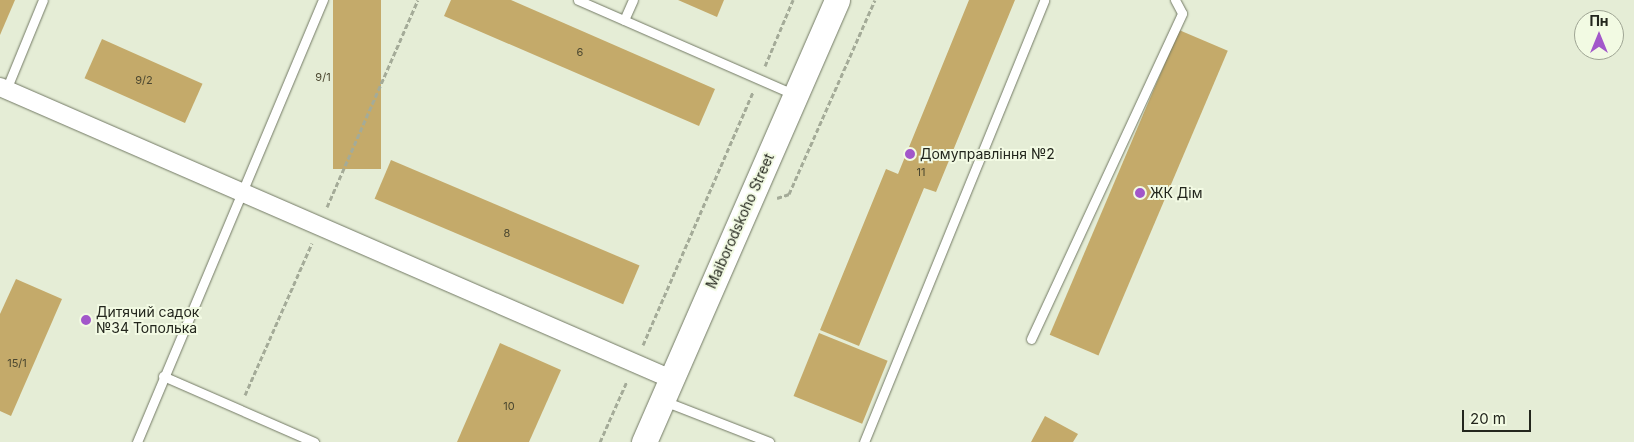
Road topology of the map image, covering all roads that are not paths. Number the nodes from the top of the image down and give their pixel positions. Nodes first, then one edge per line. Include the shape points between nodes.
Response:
1 (43, 0) edge
2 (322, 0) edge
3 (578, 0) edge
4 (632, 0) edge
5 (837, 0) edge
6 (1044, 0) edge
7 (1175, 0) edge
8 (624, 20) junction
9 (3, 89) edge
10 (796, 95) junction
11 (240, 192) junction
12 (1031, 339) dead end
13 (163, 376) junction
14 (667, 390) junction
15 (137, 442) edge
16 (314, 442) edge
17 (644, 442) edge
18 (769, 442) edge
19 (864, 442) edge

1 - 9 lane
2 - 11 lane
3 - 8 lane
4 - 8 lane
5 - 10 street, Maiborodskoho Street
6 - 19 lane
7 - 12 lane via 1182,13
8 - 10 lane
9 - 11 street
10 - 14 street, Maiborodskoho Street
11 - 13 lane
11 - 14 street via 635,363
13 - 15 lane
13 - 16 lane
14 - 17 street, Maiborodskoho Street
14 - 18 lane

